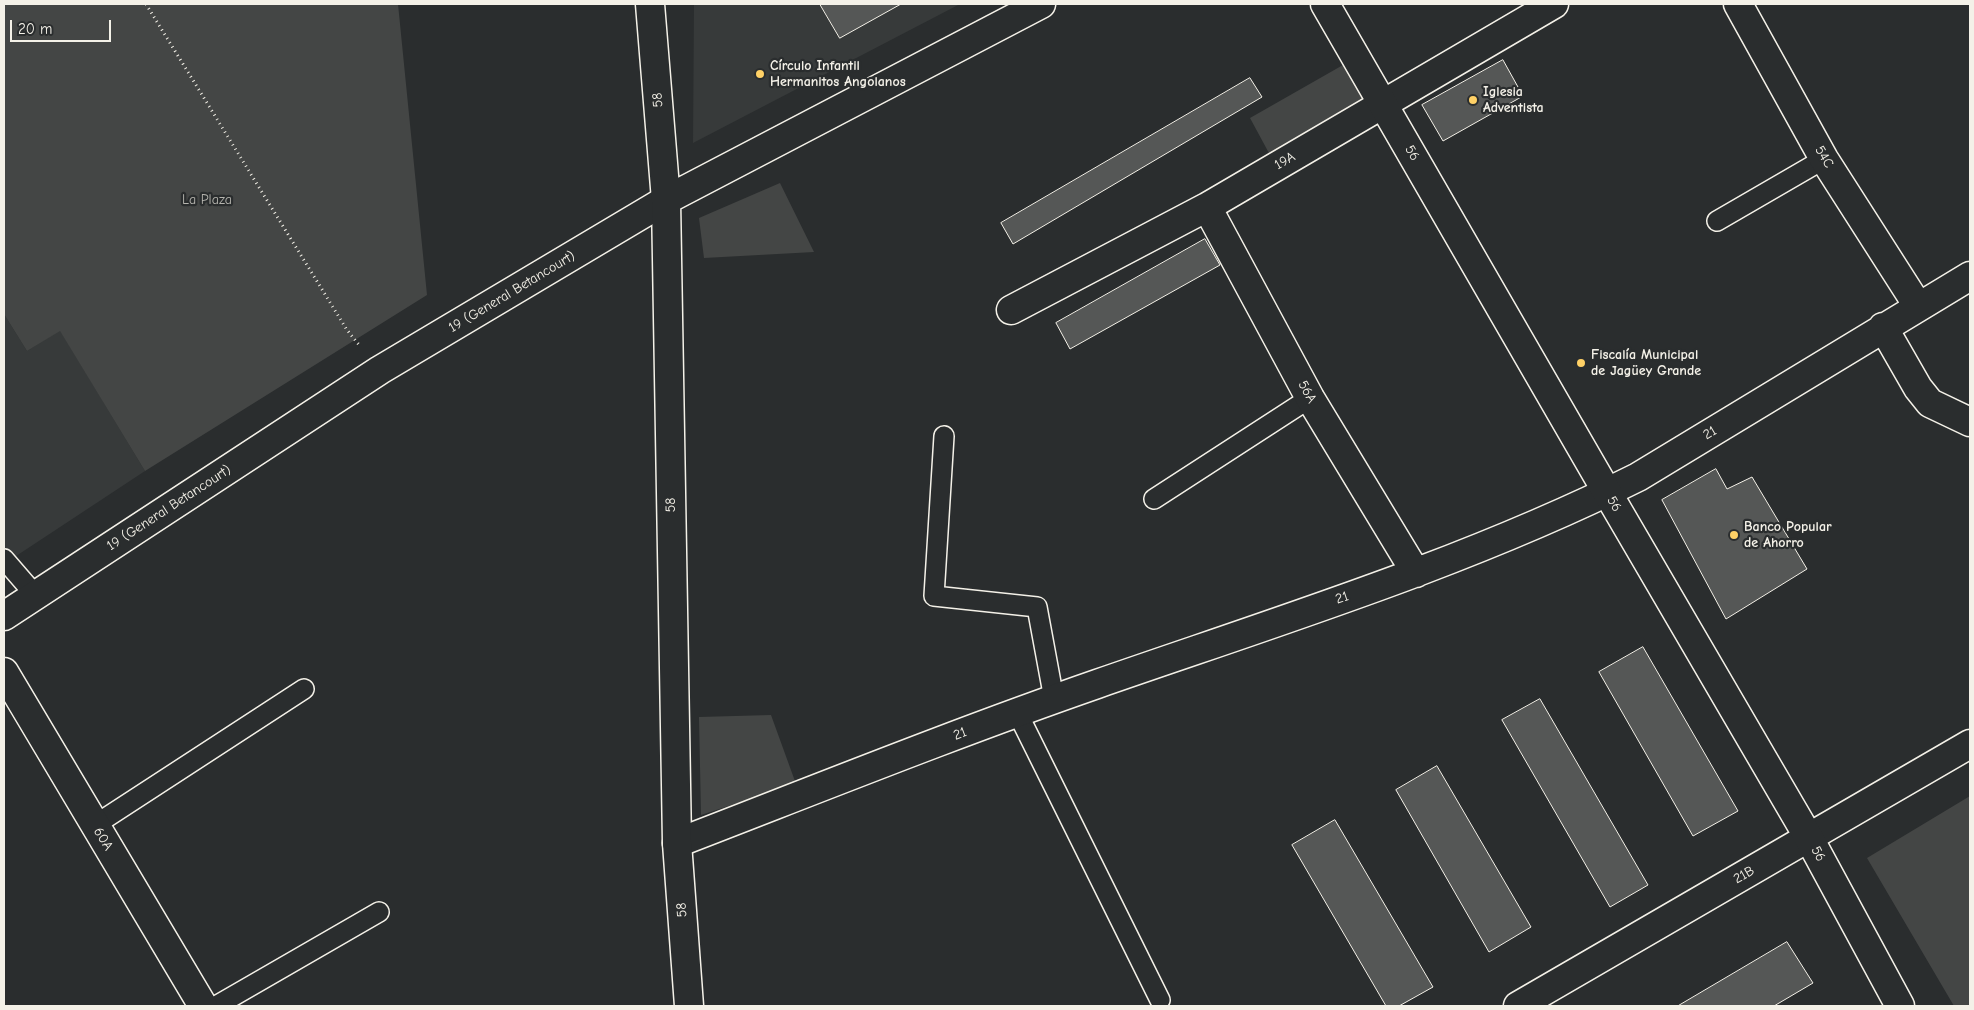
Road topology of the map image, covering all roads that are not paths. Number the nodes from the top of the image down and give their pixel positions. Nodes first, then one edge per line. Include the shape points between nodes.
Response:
1 (650, 4) edge
2 (1041, 4) edge
3 (1325, 4) edge
4 (1554, 4) edge
5 (1738, 4) edge
6 (1384, 103) junction
7 (1824, 159) junction
8 (666, 200) junction
9 (1207, 207) junction
10 (1716, 221) dead end
11 (1970, 276) edge
12 (1918, 306) junction
13 (1011, 310) dead end
14 (1883, 328) junction
15 (1310, 398) junction
16 (1970, 422) edge
17 (944, 436) dead end
18 (1606, 492) junction
19 (1154, 499) dead end
20 (4, 559) edge
21 (1416, 573) junction
22 (36, 596) junction
23 (4, 616) edge
24 (4, 672) edge
25 (304, 689) dead end
26 (1054, 699) junction
27 (1017, 712) junction
28 (1970, 744) edge
29 (94, 825) junction
30 (1809, 838) junction
31 (677, 842) junction
32 (379, 912) dead end
33 (1160, 1000) dead end
34 (203, 1006) edge
35 (216, 1006) edge
36 (689, 1006) edge
37 (1518, 1006) edge
38 (1900, 1006) edge

1 - 8 street, 58
2 - 8 street, 19 (General Betancourt)
3 - 6 street, 56
4 - 6 street, 19A
5 - 7 street, 54C
6 - 9 street, 19A
6 - 18 street, 56
7 - 10 lane
7 - 12 street, 54C
8 - 22 street, 19 (General Betancourt) via 380,370
8 - 31 street, 58
9 - 13 street, 19A
9 - 15 street, 56A
11 - 12 street, 21
12 - 14 street, 21
14 - 16 street via 1930,403
14 - 18 street, 21 via 1638,477
15 - 19 lane
15 - 21 street, 56A
17 - 26 lane via 934,596 1036,607
18 - 21 street, 21
18 - 30 street, 56
20 - 22 lane
21 - 26 street, 21
22 - 23 street, 19 (General Betancourt)
24 - 29 street, 60A
25 - 29 lane
26 - 27 street, 21
27 - 31 street, 21
27 - 33 lane
28 - 30 street, 21B
29 - 34 street, 60A
30 - 37 street, 21B
30 - 38 street, 56
31 - 36 street, 58
32 - 35 lane

